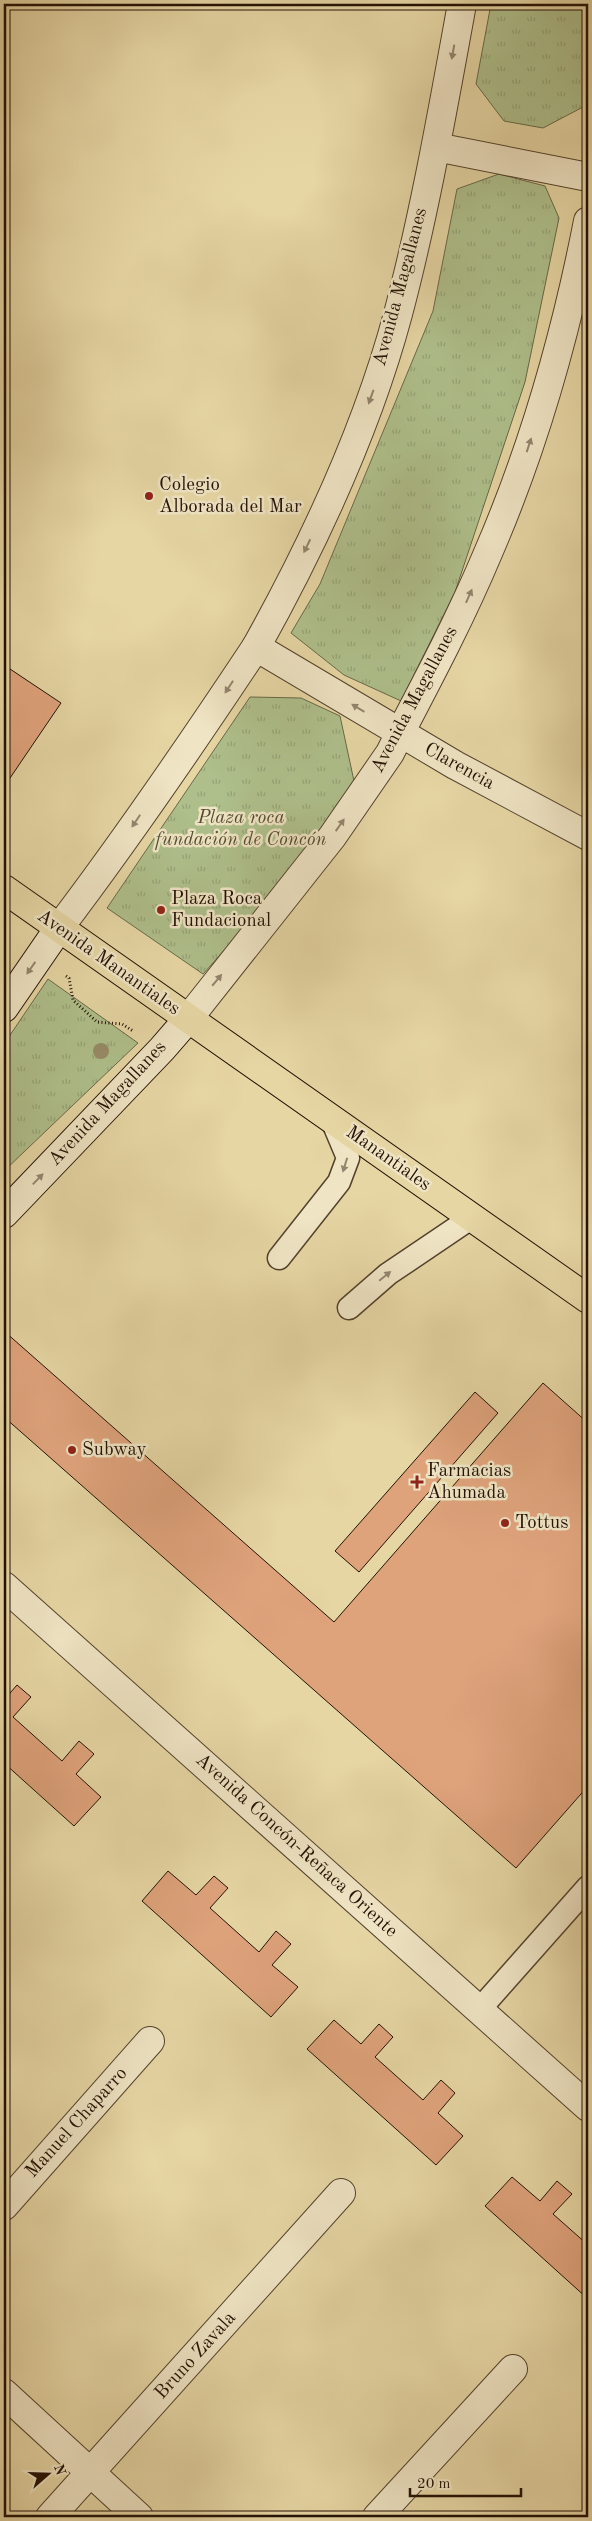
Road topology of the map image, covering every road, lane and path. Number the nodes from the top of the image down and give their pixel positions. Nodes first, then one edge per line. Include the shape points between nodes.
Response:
1 (462, 4) edge
2 (436, 146) junction
3 (588, 178) edge
4 (588, 221) edge
5 (256, 647) junction
6 (400, 733) junction
7 (588, 836) edge
8 (4, 889) edge
9 (59, 928) junction
10 (41, 954) junction
11 (4, 1008) edge
12 (188, 1019) junction
13 (162, 1049) junction
14 (332, 1120) junction
15 (4, 1214) edge
16 (471, 1218) junction
17 (279, 1258) dead end
18 (588, 1300) edge
19 (349, 1308) dead end
20 (4, 1586) edge
21 (588, 1887) edge
22 (479, 2010) junction
23 (150, 2041) dead end
24 (588, 2107) edge
25 (341, 2193) dead end
26 (4, 2206) edge
27 (512, 2369) dead end
28 (4, 2393) edge
29 (91, 2473) junction
30 (50, 2517) edge
31 (139, 2517) edge
32 (377, 2517) edge

1 -> 2 street, Avenida Magallanes
2 - 3 street
2 -> 5 street, Avenida Magallanes via 397,316 372,394 319,522
6 -> 4 street, Avenida Magallanes via 447,644 489,552 525,457 554,366
6 -> 5 street, Clarencia
5 -> 9 street, Avenida Magallanes via 204,726
6 - 7 street, Clarencia
12 -> 6 street, Avenida Magallanes via 332,837 390,753
8 - 9 main road, Avenida Manantiales
9 - 10 street, Avenida Magallanes
9 - 12 main road, Avenida Manantiales
10 -> 11 street, Avenida Magallanes
10 - 13 path via 69,978 73,1000 97,1022 122,1024
12 - 13 street, Avenida Magallanes
12 - 14 main road, Manantiales
15 -> 13 street, Avenida Magallanes
14 - 16 main road, Manantiales
14 -> 17 lane via 348,1158 339,1182
16 - 18 main road, Manantiales
19 -> 16 lane via 388,1274
20 - 22 street, Avenida Concón-Reñaca Oriente
21 - 22 lane
22 - 24 street, Avenida Concón-Reñaca Oriente
23 - 26 street, Manuel Chaparro
25 - 29 street, Bruno Zavala
27 - 32 street
28 - 29 street
29 - 30 street, Bruno Zavala
29 - 31 street

